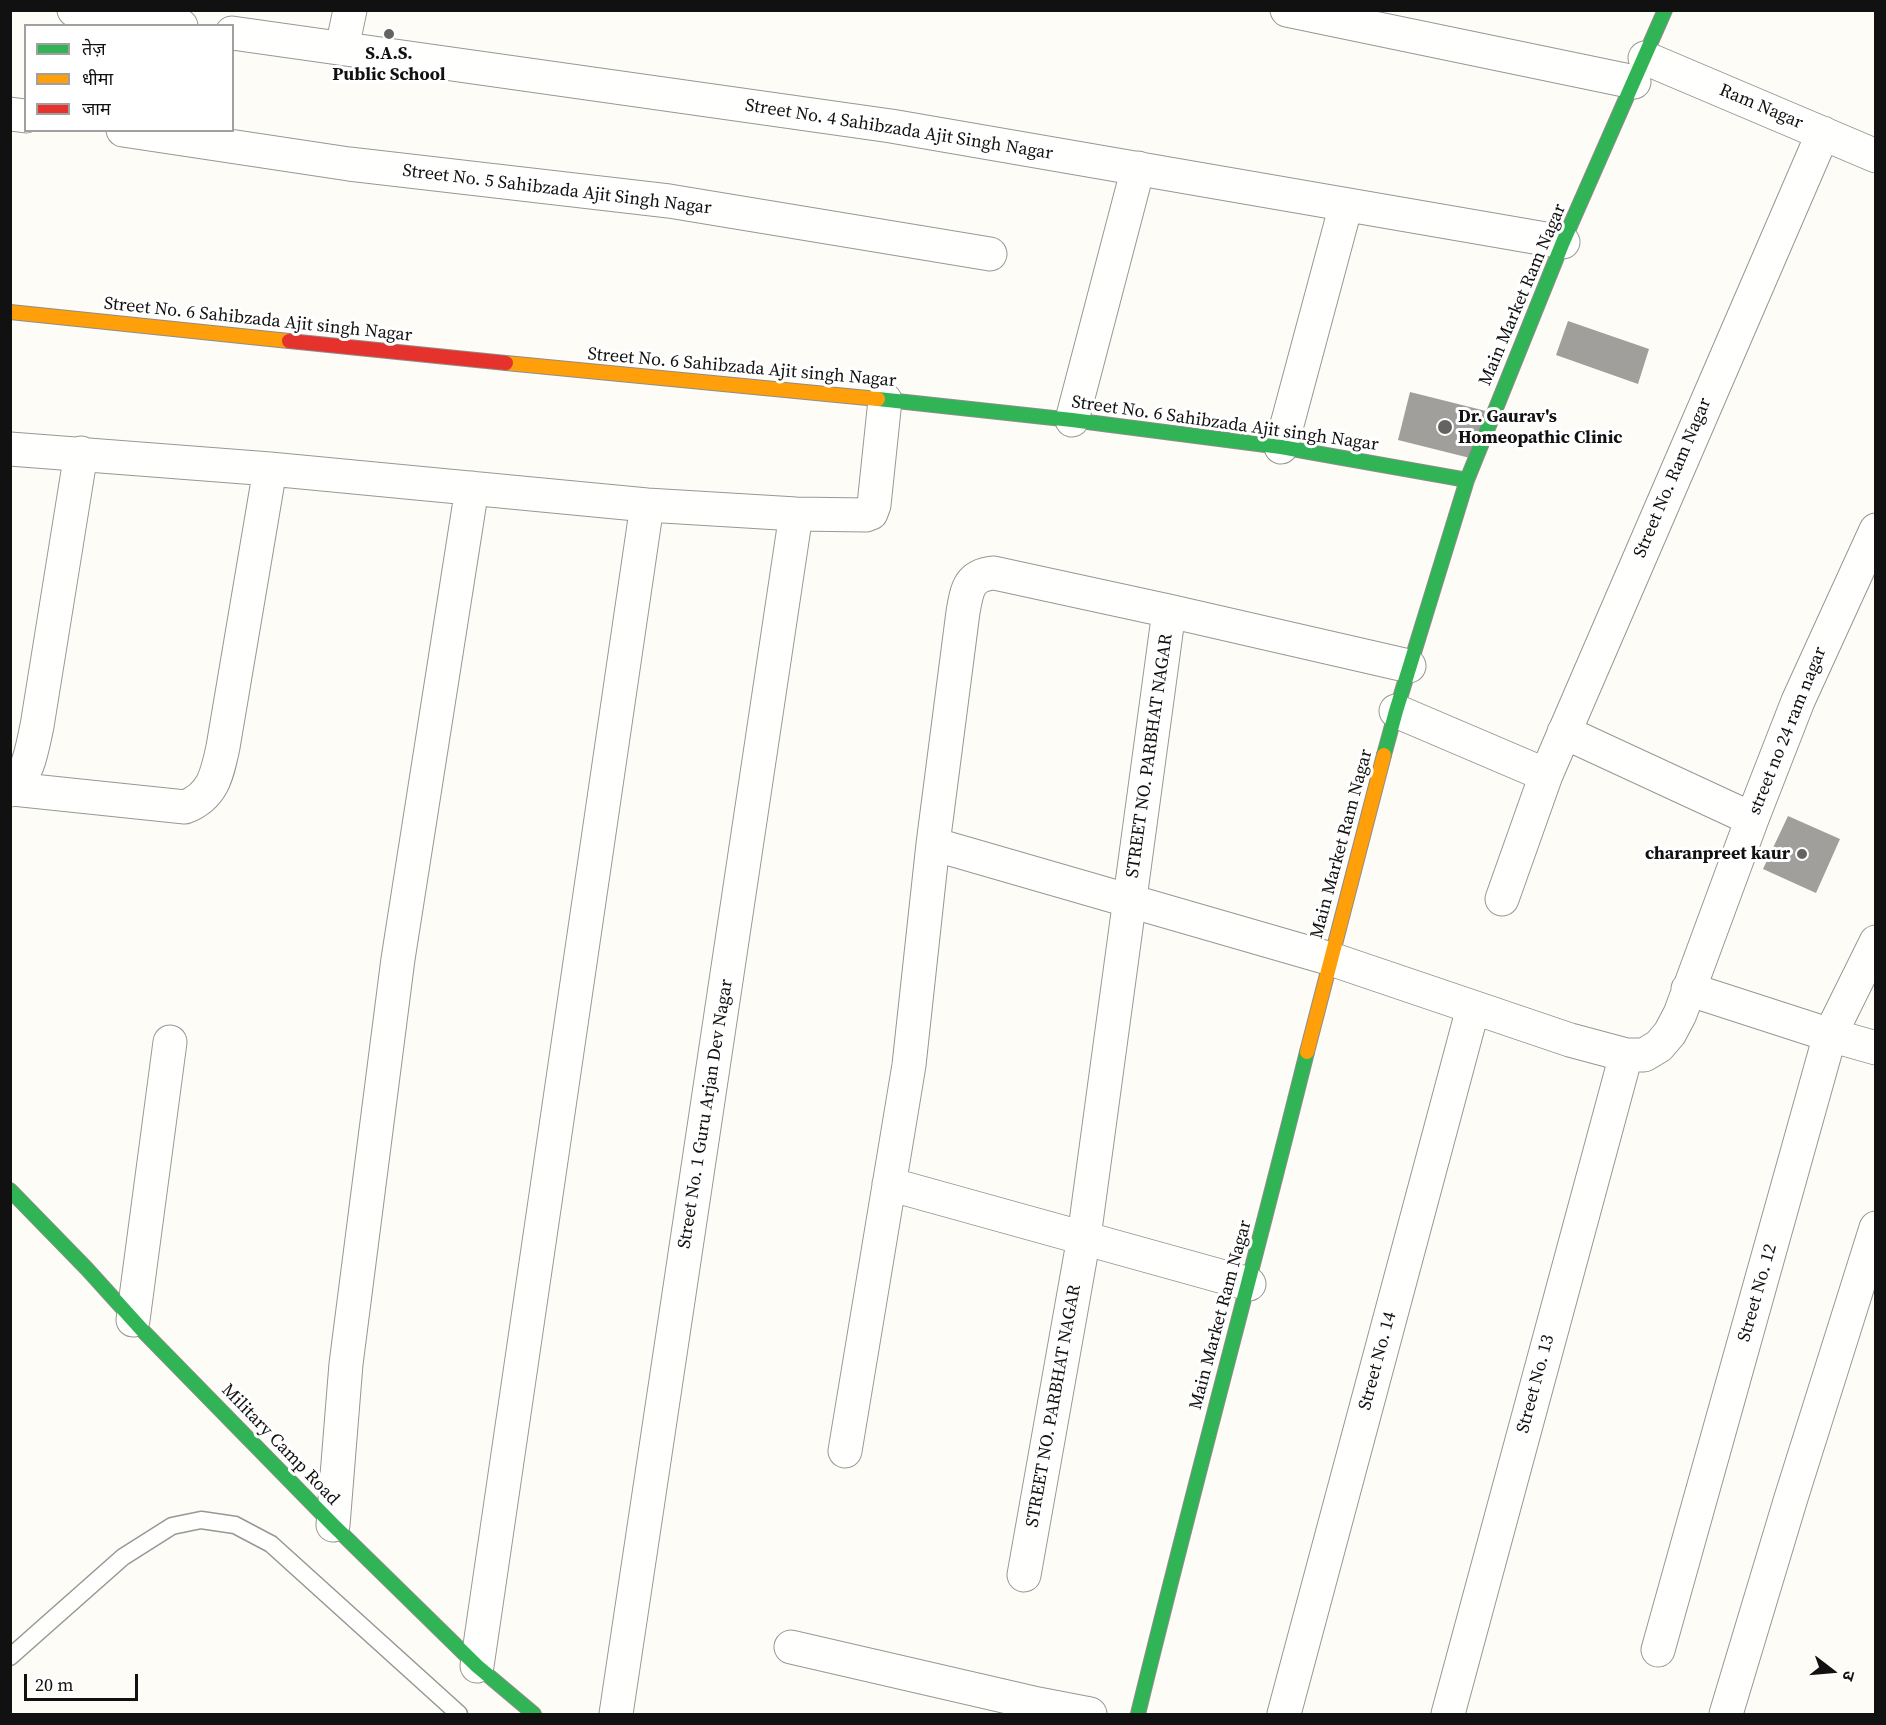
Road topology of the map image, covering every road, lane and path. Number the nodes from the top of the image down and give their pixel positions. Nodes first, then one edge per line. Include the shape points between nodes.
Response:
1 (74, 10) edge
2 (350, 10) edge
3 (1287, 10) edge
4 (1665, 10) edge
5 (168, 24) edge
6 (234, 33) edge
7 (342, 48) junction
8 (1640, 70) junction
9 (136, 132) edge
10 (1822, 133) junction
11 (1875, 156) edge
12 (1138, 168) junction
13 (1346, 205) junction
14 (1563, 242) junction
15 (990, 254) dead end
16 (10, 312) edge
17 (885, 400) junction
18 (1072, 420) junction
19 (1281, 447) junction
20 (10, 449) edge
21 (81, 453) junction
22 (270, 469) junction
23 (1467, 480) junction
24 (472, 488) junction
25 (647, 505) junction
26 (796, 514) junction
27 (1875, 530) edge
28 (1169, 611) junction
29 (1409, 666) junction
30 (1396, 711) junction
31 (1564, 732) junction
32 (1546, 775) junction
33 (12, 790) edge
34 (1752, 819) junction
35 (933, 844) junction
36 (1502, 899) dead end
37 (1131, 902) junction
38 (1875, 942) edge
39 (1330, 959) junction
40 (1688, 989) junction
41 (1473, 1008) junction
42 (1830, 1035) junction
43 (170, 1042) dead end
44 (1875, 1048) edge
45 (1626, 1055) junction
46 (889, 1184) junction
47 (10, 1190) edge
48 (1875, 1228) edge
49 (1083, 1237) junction
50 (1249, 1284) junction
51 (133, 1320) junction
52 (845, 1451) dead end
53 (333, 1525) junction
54 (1024, 1575) dead end
55 (791, 1647) dead end
56 (1658, 1650) dead end
57 (10, 1657) edge
58 (477, 1666) junction
59 (459, 1714) edge
60 (534, 1714) edge
61 (616, 1714) edge
62 (1090, 1714) edge
63 (1138, 1714) edge
64 (1284, 1714) edge
65 (1448, 1714) edge
66 (1726, 1714) edge

1 - 5 street
2 - 7 street
3 - 8 street, Ram Nagar
4 - 8 street, Main Market Ram Nagar
6 - 7 street, Street No. 4 Sahibzada Ajit Singh Nagar
7 - 12 street, Street No. 4 Sahibzada Ajit Singh Nagar via 891,126
8 - 10 street, Ram Nagar
8 - 14 street, Main Market Ram Nagar
9 - 15 street, Street No. 5 Sahibzada Ajit Singh Nagar via 349,164 669,201
10 - 11 street, Ram Nagar
10 - 31 street, Street No. Ram Nagar
12 - 13 street, Street No. 4 Sahibzada Ajit Singh Nagar
12 - 18 street
13 - 14 street, Street No. 4 Sahibzada Ajit Singh Nagar
13 - 19 street
14 - 23 street, Main Market Ram Nagar
16 - 17 street, Street No. 6 Sahibzada Ajit singh Nagar
17 - 18 street, Street No. 6 Sahibzada Ajit singh Nagar
17 - 26 street via 871,513
18 - 19 street, Street No. 6 Sahibzada Ajit singh Nagar
19 - 23 street, Street No. 6 Sahibzada Ajit singh Nagar
20 - 21 street
21 - 22 street
21 - 33 street via 37,726 22,779
22 - 24 street
22 - 33 street via 223,747 208,791 198,802 185,807
23 - 29 street, Main Market Ram Nagar
24 - 25 street
24 - 53 street via 398,959 346,1364
25 - 26 street
25 - 58 street
26 - 61 street, Street No. 1 Guru Arjan Dev Nagar
27 - 34 street, street no 24 ram nagar via 1798,701
28 - 29 street, STREET NO. PARBHAT NAGAR
28 - 35 street, STREET NO. PARBHAT NAGAR via 994,573 981,574 973,581 963,612
28 - 37 street, STREET NO. PARBHAT NAGAR
29 - 30 street, Main Market Ram Nagar
30 - 32 street
30 - 39 street, Main Market Ram Nagar
31 - 32 street, Street No. Ram Nagar
31 - 34 street
32 - 36 street, Street No. Ram Nagar
34 - 40 street, street no 24 ram nagar
35 - 37 street, STREET NO. PARBHAT NAGAR
35 - 46 street, STREET NO. PARBHAT NAGAR via 909,1065
37 - 39 street, STREET NO. PARBHAT NAGAR
37 - 49 street, STREET NO. PARBHAT NAGAR
38 - 42 street, Street No. 12
39 - 41 street, street no 24 ram nagar
39 - 50 street, Main Market Ram Nagar
40 - 42 street
40 - 45 street, street no 24 ram nagar via 1680,1014 1659,1046 1644,1055
41 - 45 street, street no 24 ram nagar
41 - 64 street, Street No. 14
42 - 44 street
42 - 56 street, Street No. 12
43 - 51 street
45 - 65 street, Street No. 13
46 - 49 street
46 - 52 street, STREET NO. PARBHAT NAGAR
47 - 51 street, Military Camp Road
48 - 66 street
49 - 50 street
49 - 54 street, STREET NO. PARBHAT NAGAR
50 - 63 street, Main Market Ram Nagar
51 - 53 street, Military Camp Road
53 - 58 street, Military Camp Road
55 - 62 street
57 - 59 lane via 123,1557 172,1526 201,1520 235,1525 271,1544
58 - 60 street, Military Camp Road

